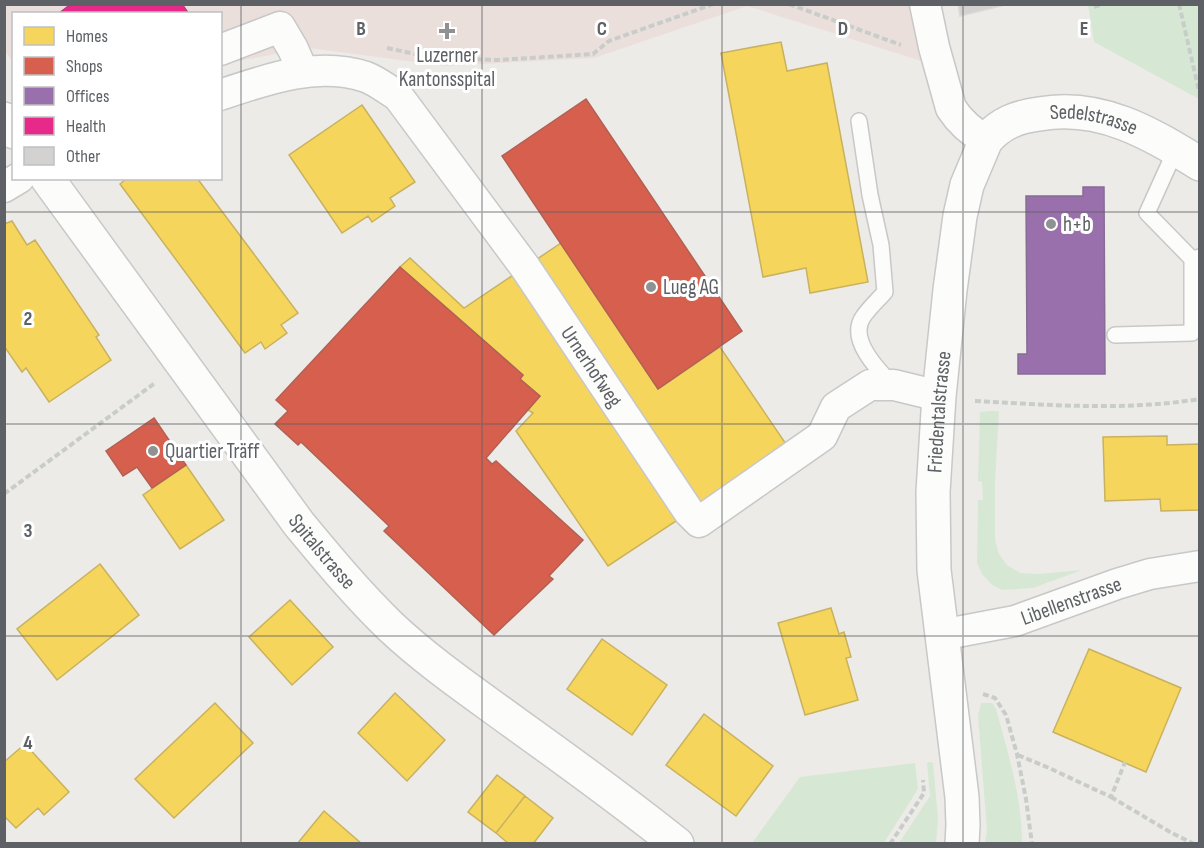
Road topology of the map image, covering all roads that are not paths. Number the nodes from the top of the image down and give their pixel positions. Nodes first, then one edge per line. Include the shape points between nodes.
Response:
1 (925, 4) edge
2 (222, 49) edge
3 (303, 72) junction
4 (222, 94) edge
5 (859, 121) dead end
6 (986, 140) junction
7 (1188, 157) edge
8 (48, 180) edge
9 (1196, 258) edge
10 (1115, 335) dead end
11 (894, 385) junction
12 (939, 396) junction
13 (1200, 566) edge
14 (941, 635) junction
15 (677, 843) edge
16 (962, 843) edge

1 - 6 street via 951,108 973,133
2 - 3 street via 280,27
3 - 4 street, Urnerhofweg
3 - 11 street, Urnerhofweg via 341,70 369,78 398,96 525,267 699,522 822,436 836,407 870,385
5 - 11 lane via 881,245 885,292 861,319 859,331 861,346
6 - 7 main road, Sedelstrasse via 1023,116 1072,111 1101,115 1135,127
6 - 12 main road, Friedentalstrasse via 962,206
7 - 9 lane via 1148,213
8 - 15 main road, Spitalstrasse via 299,524 342,576 391,627 460,683
9 - 10 lane via 1192,333
11 - 12 street
12 - 14 main road, Friedentalstrasse via 933,536
13 - 14 street, Libellenstrasse via 1150,574 1015,621
14 - 16 main road, Friedentalstrasse via 962,797

